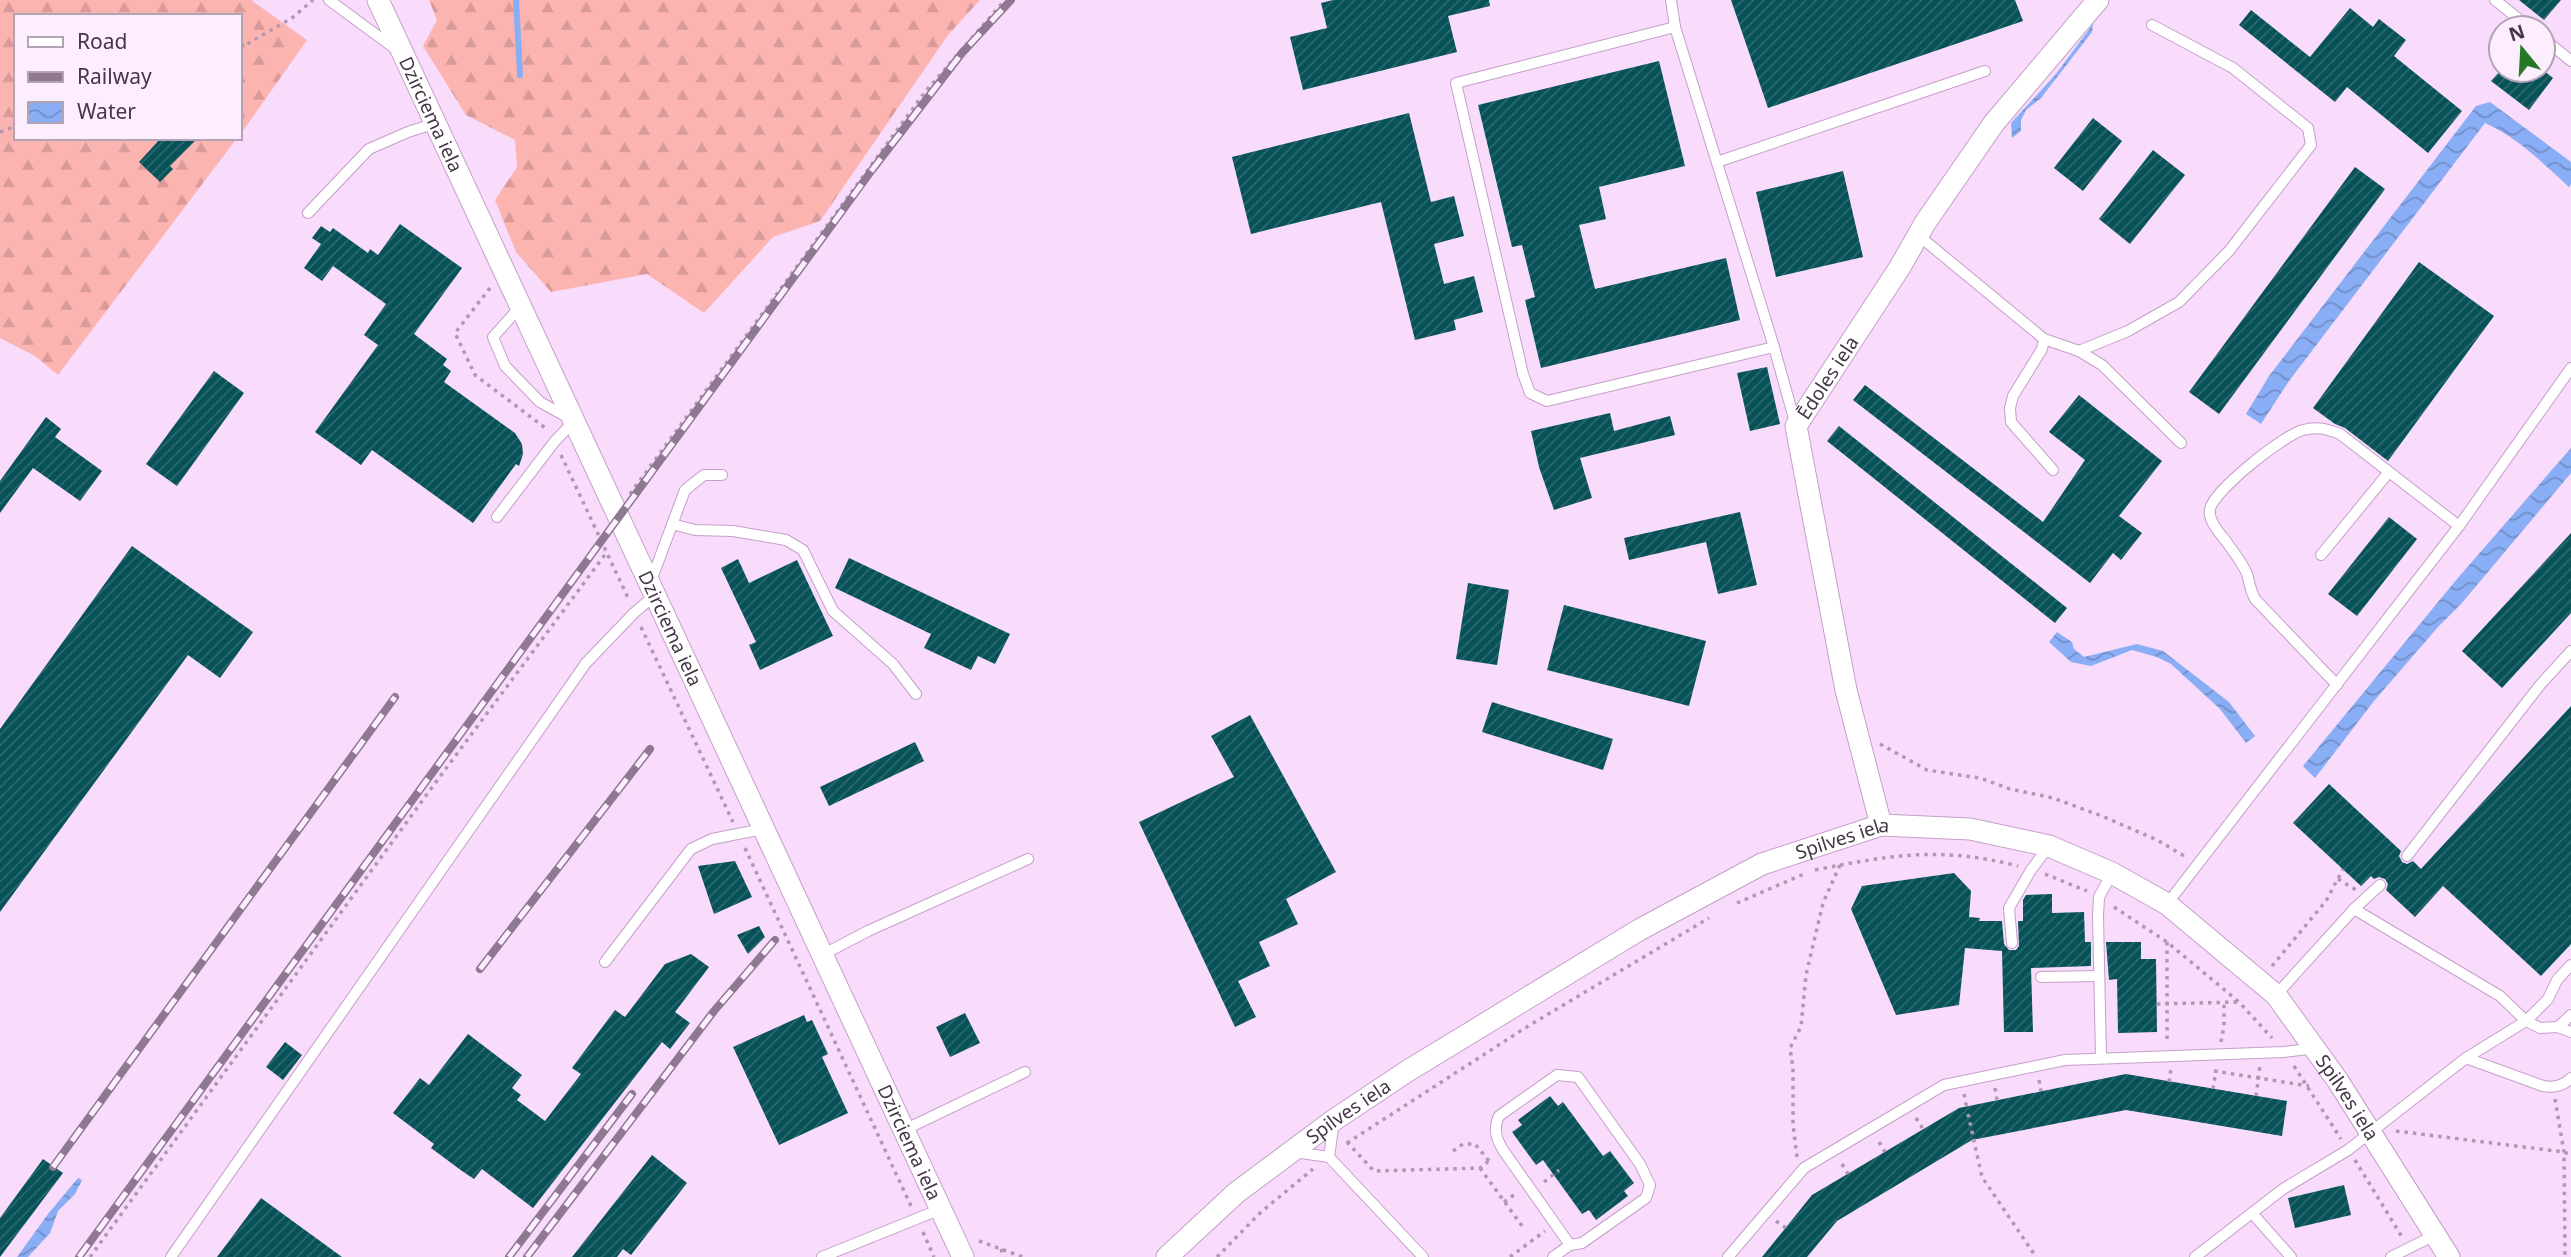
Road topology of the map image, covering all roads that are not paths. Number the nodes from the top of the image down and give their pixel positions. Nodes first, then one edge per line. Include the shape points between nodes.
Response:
1 (329, 0) edge
2 (378, 0) edge
3 (1671, 0) edge
4 (2098, 0) edge
5 (2495, 0) edge
6 (2512, 14) edge
7 (2152, 25) dead end
8 (1675, 27) junction
9 (2557, 50) edge
10 (405, 56) junction
11 (2571, 61) edge
12 (1985, 71) dead end
13 (436, 123) junction
14 (1717, 162) junction
15 (308, 213) dead end
16 (1918, 235) junction
17 (521, 306) junction
18 (2044, 339) junction
19 (1774, 347) junction
20 (2079, 351) junction
21 (2571, 368) edge
22 (575, 421) junction
23 (1796, 426) junction
24 (2181, 443) dead end
25 (2053, 470) dead end
26 (2389, 472) junction
27 (722, 475) dead end
28 (497, 517) dead end
29 (672, 524) junction
30 (2459, 526) junction
31 (2321, 555) dead end
32 (652, 589) junction
33 (2571, 651) edge
34 (2337, 685) junction
35 (916, 694) dead end
36 (1881, 825) junction
37 (763, 829) junction
38 (2049, 846) junction
39 (2407, 856) dead end
40 (1028, 859) dead end
41 (2112, 873) junction
42 (2380, 885) dead end
43 (2166, 904) junction
44 (2354, 909) junction
45 (2012, 943) dead end
46 (822, 955) junction
47 (606, 962) dead end
48 (2571, 965) edge
49 (2041, 976) dead end
50 (2099, 976) junction
51 (2267, 988) junction
52 (2571, 1015) edge
53 (2526, 1021) junction
54 (2558, 1027) junction
55 (2571, 1032) edge
56 (2316, 1048) junction
57 (2101, 1058) junction
58 (2466, 1058) junction
59 (1025, 1072) dead end
60 (2571, 1077) edge
61 (1334, 1120) junction
62 (904, 1130) junction
63 (2371, 1131) junction
64 (1291, 1152) junction
65 (1329, 1157) junction
66 (941, 1209) junction
67 (2252, 1213) junction
68 (2435, 1235) junction
69 (1570, 1245) junction
70 (171, 1257) edge
71 (822, 1257) edge
72 (963, 1257) edge
73 (1167, 1257) edge
74 (1423, 1257) edge
75 (1553, 1257) edge
76 (1728, 1257) edge
77 (2195, 1257) edge
78 (2291, 1257) edge
79 (2391, 1257) edge
80 (2449, 1257) edge

1 - 10 lane
2 - 10 street, Dzirciema iela
3 - 8 lane
4 - 16 street, Ēdoles iela via 1994,124
5 - 6 lane
7 - 20 lane via 2233,68 2308,128 2311,145 2229,251 2179,302 2128,331
8 - 14 lane
8 - 19 lane via 1456,83 1524,374 1530,393 1547,401
9 - 11 lane
10 - 13 street, Dzirciema iela
12 - 14 lane
13 - 15 lane via 369,149
13 - 17 street, Dzirciema iela
14 - 19 lane
16 - 18 lane
16 - 23 street, Ēdoles iela
17 - 22 street, Dzirciema iela
17 - 22 lane via 493,337 505,366 540,402
18 - 20 lane
18 - 25 lane via 2010,408 2011,422
19 - 23 lane
20 - 24 lane via 2102,365
21 - 30 lane
22 - 28 lane
22 - 32 street, Dzirciema iela
23 - 36 street, Ēdoles iela via 1844,677
26 - 30 lane
26 - 31 lane
26 - 34 lane via 2340,434 2318,427 2303,430 2288,435 2245,468 2210,510 2211,520 2242,564 2255,599
27 - 29 lane via 704,475 694,481 685,490
29 - 32 lane
29 - 35 lane via 786,540 803,550 833,611 893,664
30 - 34 lane
32 - 37 street, Dzirciema iela
32 - 70 lane via 586,663
33 - 39 lane
34 - 43 lane
36 - 38 street, Spilves iela via 1970,829
36 - 61 street, Spilves iela via 1762,864 1639,930
37 - 46 street, Dzirciema iela
37 - 47 lane via 712,839 691,849
38 - 41 street, Spilves iela
38 - 45 lane via 2010,908
40 - 46 lane
41 - 43 street, Spilves iela
41 - 50 lane via 2099,897
42 - 44 lane
43 - 51 street, Spilves iela
44 - 51 lane
44 - 53 lane via 2500,996
46 - 62 street, Dzirciema iela
48 - 53 lane
49 - 50 lane
50 - 57 lane
51 - 56 street, Spilves iela
52 - 54 lane
53 - 54 lane via 2540,1028
53 - 58 lane
54 - 55 lane
56 - 57 lane
56 - 63 street, Spilves iela
57 - 76 lane via 2065,1060 1944,1085 1804,1168
58 - 60 lane via 2553,1088
58 - 63 lane
59 - 62 lane
61 - 64 street, Spilves iela
61 - 65 lane
62 - 66 street, Dzirciema iela
63 - 67 lane
63 - 68 street, Spilves iela
64 - 65 lane
64 - 73 street, Spilves iela via 1236,1193
65 - 74 lane
66 - 71 lane
66 - 72 street, Dzirciema iela
67 - 77 lane
67 - 78 lane
68 - 79 lane
68 - 80 street, Spilves iela
69 - 69 lane via 1583,1243 1646,1198 1650,1185 1578,1077 1557,1075 1499,1116 1494,1127 1503,1150
69 - 75 lane

